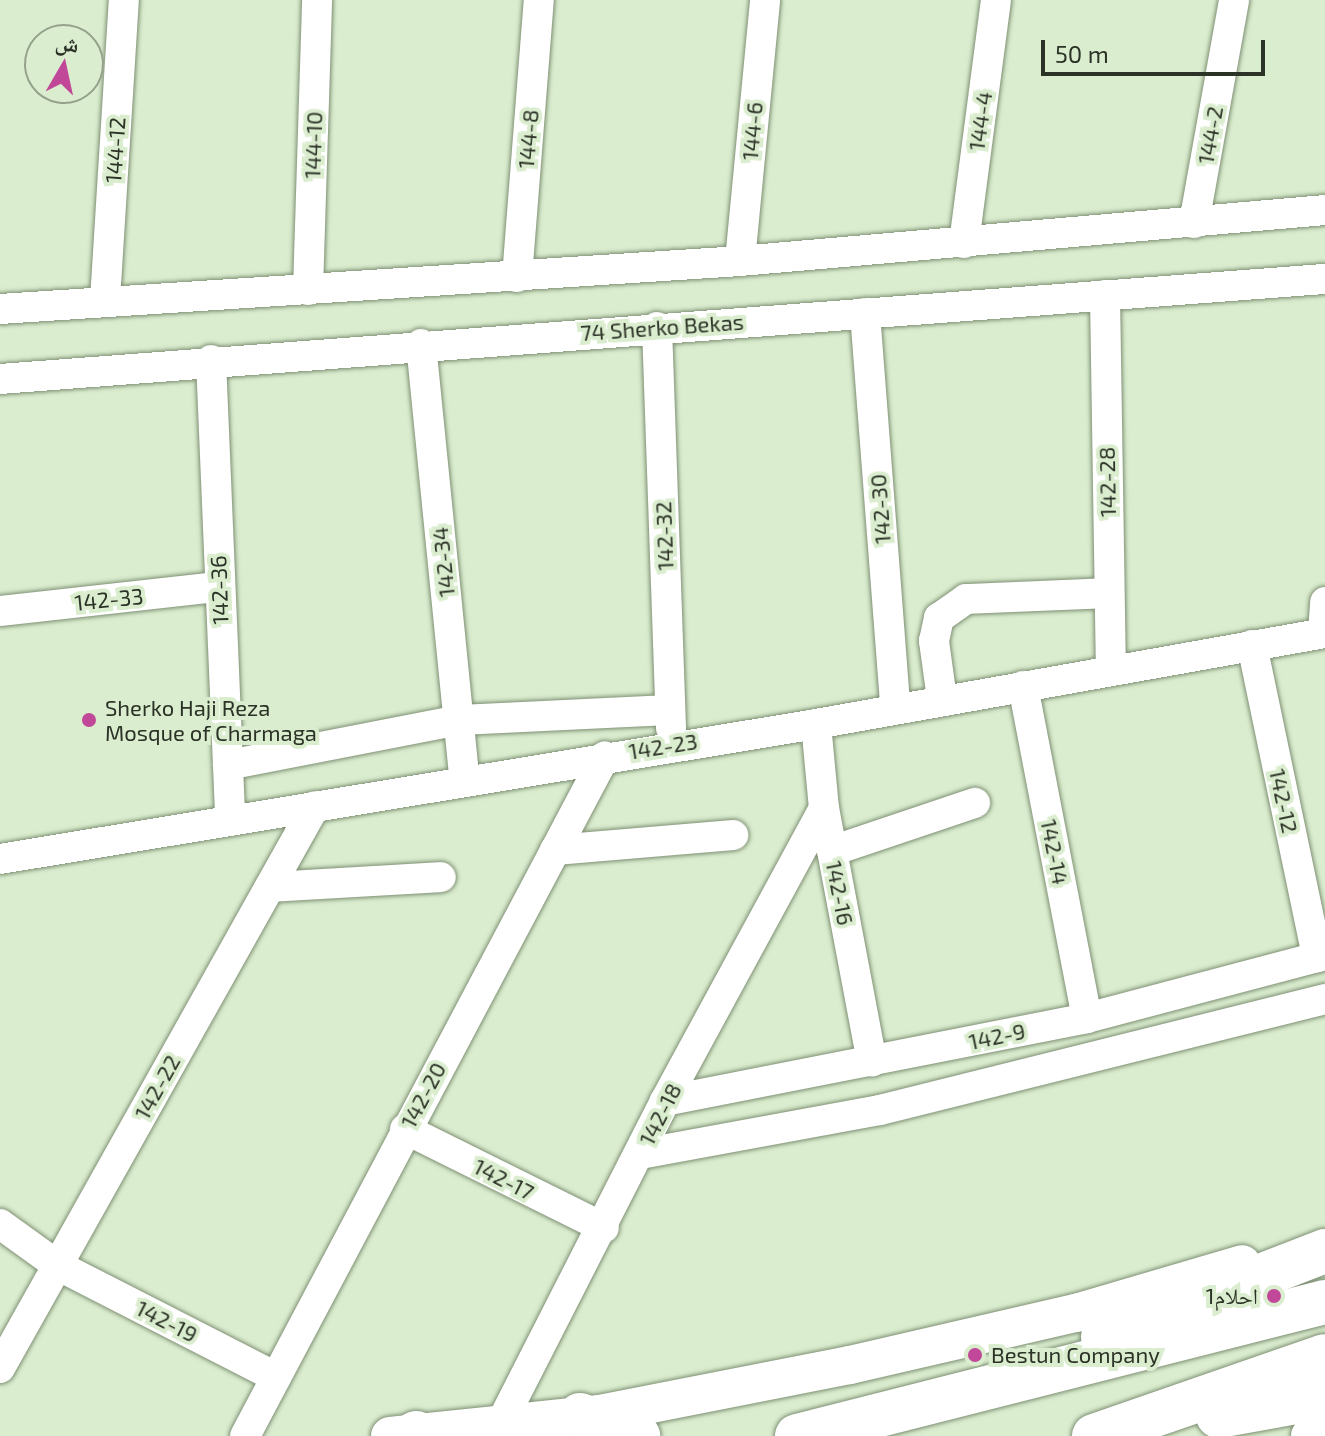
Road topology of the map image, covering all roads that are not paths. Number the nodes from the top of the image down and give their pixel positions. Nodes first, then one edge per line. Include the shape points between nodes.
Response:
1 (124, 0) edge
2 (317, 0) edge
3 (539, 0) edge
4 (765, 0) edge
5 (996, 0) edge
6 (1234, 0) edge
7 (1325, 210) edge
8 (1194, 223) junction
9 (964, 243) junction
10 (740, 261) junction
11 (517, 277) junction
12 (1325, 279) edge
13 (308, 290) junction
14 (1105, 295) junction
15 (105, 300) junction
16 (0, 309) edge
17 (865, 313) junction
18 (657, 327) junction
19 (421, 344) junction
20 (211, 360) junction
21 (0, 379) edge
22 (219, 587) junction
23 (1108, 593) junction
24 (1325, 602) edge
25 (0, 611) edge
26 (1324, 633) edge
27 (1252, 645) junction
28 (1111, 669) junction
29 (1023, 686) junction
30 (942, 699) junction
31 (895, 706) junction
32 (670, 710) junction
33 (459, 720) junction
34 (816, 724) junction
35 (672, 744) junction
36 (605, 756) junction
37 (228, 765) junction
38 (465, 781) junction
39 (975, 803) dead end
40 (315, 806) junction
41 (824, 808) junction
42 (230, 821) junction
43 (733, 835) dead end
44 (555, 850) junction
45 (832, 851) junction
46 (0, 859) edge
47 (441, 877) dead end
48 (270, 887) junction
49 (1321, 956) edge
50 (1325, 999) edge
51 (1087, 1018) junction
52 (872, 1062) junction
53 (665, 1101) junction
54 (405, 1129) junction
55 (640, 1154) junction
56 (0, 1224) edge
57 (604, 1228) junction
58 (1325, 1239) edge
59 (1325, 1251) edge
60 (57, 1265) junction
61 (1325, 1302) edge
62 (1325, 1356) edge
63 (0, 1368) edge
64 (276, 1377) junction
65 (1325, 1397) edge
66 (943, 1399) junction
67 (580, 1415) junction
68 (501, 1423) junction
69 (1325, 1430) edge
70 (406, 1435) edge
71 (245, 1436) edge
72 (638, 1436) edge
73 (797, 1436) edge
74 (1094, 1436) edge
75 (1106, 1436) edge
76 (1310, 1436) edge

1 - 15 street, 144-12
2 - 13 street, 144-10
3 - 11 street, 144-8
4 - 10 street, 144-6
5 - 9 street, 144-4
6 - 8 street, 144-2
7 - 8 street
8 - 9 street
9 - 10 street
10 - 11 street
11 - 13 street
12 - 14 street, 74 Sherko Bekas
13 - 15 street
14 - 17 street, 74 Sherko Bekas
14 - 23 street, 142-28
15 - 16 street
17 - 18 street, 74 Sherko Bekas
17 - 31 street, 142-30
18 - 19 street, 74 Sherko Bekas
18 - 32 street, 142-32
19 - 20 street, 74 Sherko Bekas
19 - 33 street, 142-34
20 - 21 street, 74 Sherko Bekas
20 - 22 street, 142-36
22 - 25 street, 142-33
22 - 37 street, 142-36
23 - 28 street, 142-28
23 - 30 street via 966,599 939,618 934,641
24 - 26 street
26 - 27 street, 142-23
27 - 28 street, 142-23
27 - 49 street, 142-12
28 - 29 street, 142-23
29 - 30 street, 142-23
29 - 51 street, 142-14
30 - 31 street, 142-23
31 - 34 street, 142-23
32 - 33 street
32 - 35 street, 142-32
33 - 37 street
33 - 38 street, 142-34
34 - 35 street, 142-23
34 - 41 street, 142-16
35 - 36 street, 142-23
36 - 38 street, 142-23
36 - 44 street, 142-20
37 - 42 street, 142-36
38 - 40 street, 142-23
39 - 45 street
40 - 42 street, 142-23
40 - 48 street, 142-22
41 - 45 street, 142-16
41 - 53 street, 142-18
42 - 46 street, 142-23
43 - 44 street
44 - 54 street, 142-20
45 - 52 street, 142-16
47 - 48 street
48 - 60 street, 142-22
49 - 51 street, 142-9
50 - 55 street via 880,1110
51 - 52 street, 142-9
52 - 53 street, 142-9
53 - 55 street, 142-18
54 - 57 street, 142-17
54 - 64 street, 142-20
55 - 57 street, 142-18
56 - 60 street, 142-19
57 - 68 street, 142-18
58 - 67 main road via 1076,1313 850,1365
59 - 66 highway
60 - 63 street, 142-22
60 - 64 street, 142-19
61 - 66 highway
62 - 74 highway
64 - 71 street, 142-20
65 - 75 highway
66 - 73 highway
67 - 68 main road
67 - 72 highway
68 - 70 main road
69 - 76 main road

